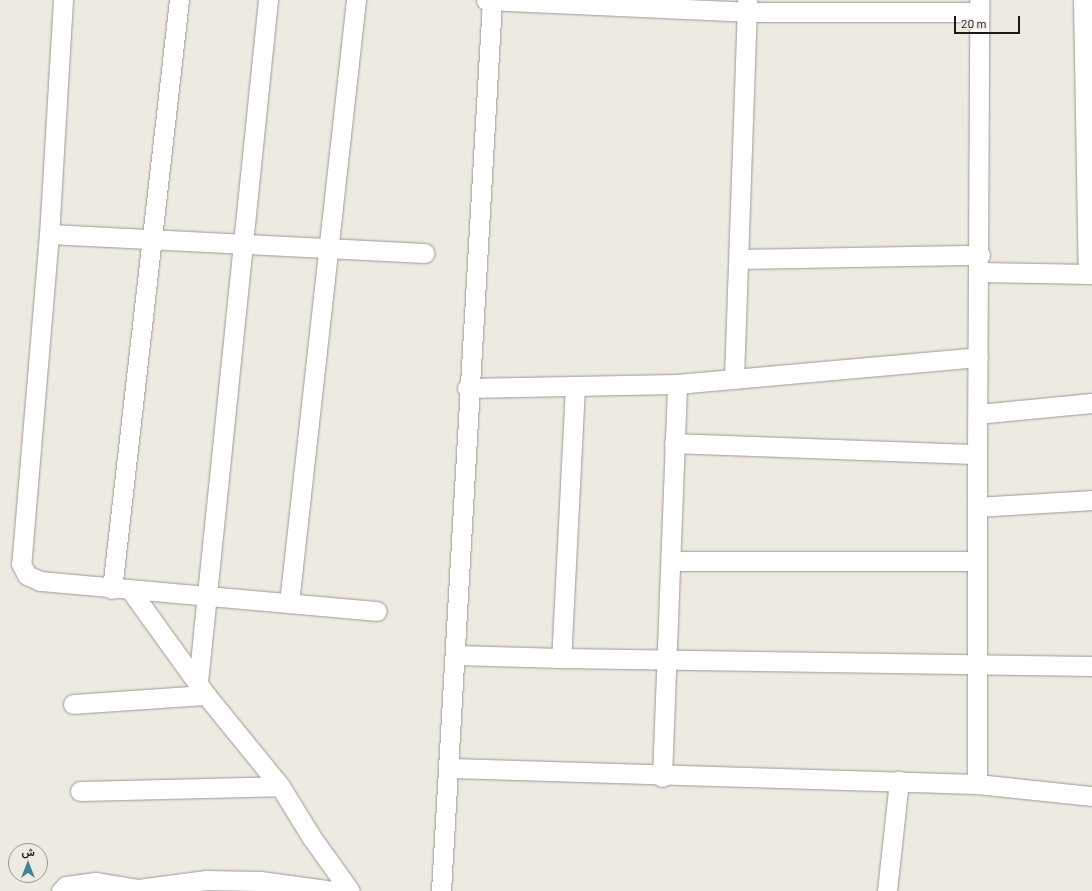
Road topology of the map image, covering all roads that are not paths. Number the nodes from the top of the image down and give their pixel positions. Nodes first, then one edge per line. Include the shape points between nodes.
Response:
1 (63, 0) edge
2 (179, 0) edge
3 (268, 0) edge
4 (356, 0) edge
5 (490, 0) edge
6 (1083, 0) edge
7 (747, 6) edge
8 (979, 6) edge
9 (49, 234) junction
10 (152, 241) junction
11 (242, 246) junction
12 (328, 248) junction
13 (425, 253) dead end
14 (739, 259) junction
15 (980, 263) junction
16 (1090, 274) edge
17 (978, 357) junction
18 (734, 378) junction
19 (677, 384) junction
20 (575, 386) junction
21 (467, 388) junction
22 (1092, 403) edge
23 (978, 414) junction
24 (674, 443) junction
25 (977, 454) junction
26 (1092, 500) edge
27 (977, 507) junction
28 (672, 561) junction
29 (976, 561) junction
30 (112, 589) junction
31 (131, 591) junction
32 (205, 596) junction
33 (289, 603) junction
34 (376, 611) dead end
35 (456, 655) junction
36 (561, 658) junction
37 (667, 659) junction
38 (978, 663) junction
39 (1092, 666) edge
40 (202, 689) junction
41 (72, 704) dead end
42 (451, 768) junction
43 (662, 777) junction
44 (899, 781) junction
45 (977, 784) junction
46 (280, 786) junction
47 (80, 791) dead end
48 (1092, 796) edge
49 (61, 891) edge
50 (335, 891) edge
51 (350, 891) edge
52 (441, 891) edge
53 (887, 891) edge

1 - 9 street
2 - 10 street
3 - 11 street
4 - 12 street
5 - 7 street
5 - 21 street
6 - 16 street
7 - 8 street
7 - 14 street
8 - 15 street
9 - 10 street
9 - 30 street via 21,564 27,575 40,581
10 - 11 street
10 - 30 street
11 - 12 street
11 - 32 street
12 - 13 street
12 - 33 street
14 - 15 street
14 - 18 street
15 - 16 street
15 - 17 street
17 - 18 street
17 - 23 street
18 - 19 street
19 - 20 street
19 - 24 street
20 - 21 street
20 - 36 street
21 - 35 street
22 - 23 street
23 - 25 street
24 - 25 street
24 - 28 street
25 - 27 street
26 - 27 street
27 - 29 street
28 - 29 street
28 - 37 street
29 - 38 street
30 - 31 street
31 - 32 street
31 - 40 street
32 - 33 street
32 - 40 street
33 - 34 street
35 - 36 street
35 - 42 street
36 - 37 street
37 - 38 street
37 - 43 street
38 - 39 street
38 - 45 street
40 - 41 street
40 - 46 street
42 - 43 street
42 - 52 street
43 - 44 street
44 - 45 street
44 - 53 street
45 - 48 street
46 - 47 street
46 - 51 street via 312,838
49 - 50 street via 66,886 96,882 138,889 206,880 260,881

